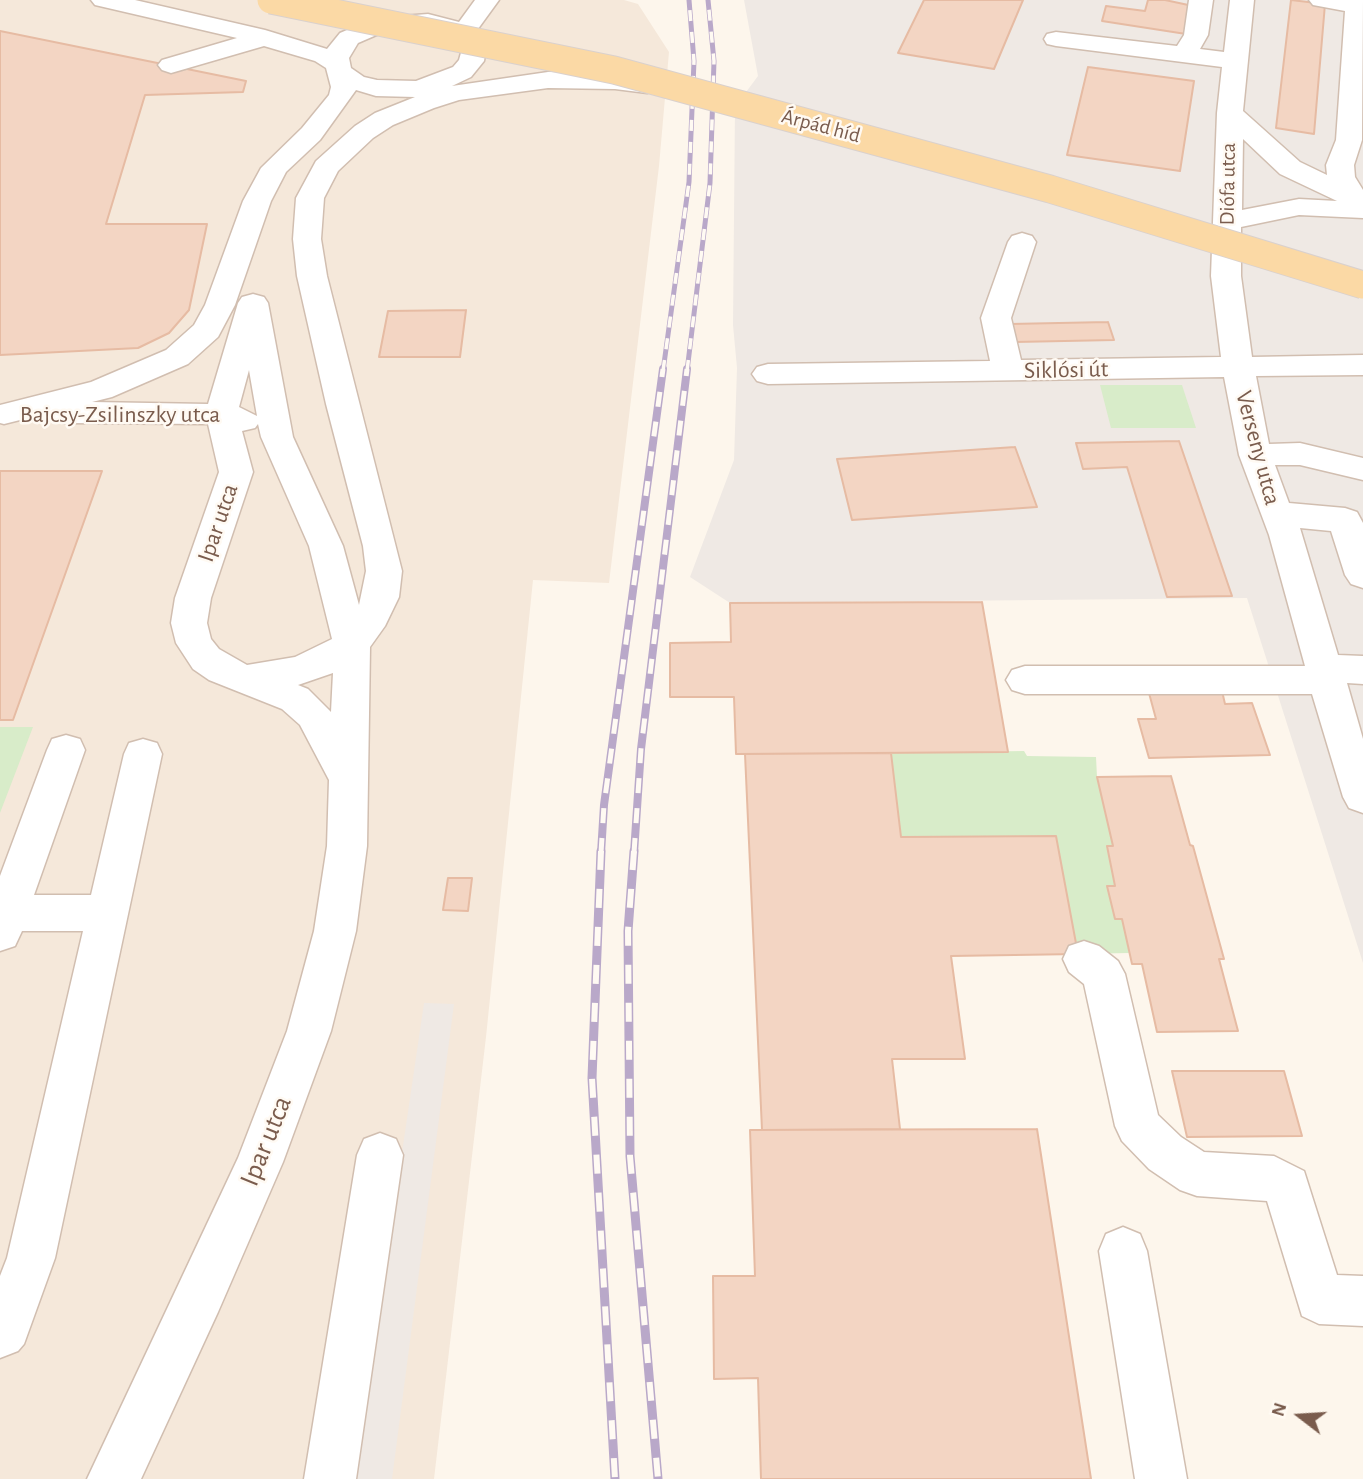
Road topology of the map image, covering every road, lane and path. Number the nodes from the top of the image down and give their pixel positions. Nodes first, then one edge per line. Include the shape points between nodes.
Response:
1 (103, 0) edge
2 (270, 0) edge
3 (452, 0) edge
4 (487, 0) edge
5 (1201, 0) edge
6 (1242, 0) edge
7 (1321, 0) edge
8 (1358, 3) edge
9 (406, 20) junction
10 (220, 27) junction
11 (356, 33) junction
12 (463, 33) junction
13 (260, 36) junction
14 (1056, 39) dead end
15 (1184, 56) junction
16 (173, 57) dead end
17 (1234, 61) junction
18 (339, 68) junction
19 (677, 88) junction
20 (401, 90) junction
21 (1230, 113) junction
22 (312, 134) junction
23 (1357, 191) edge
24 (1228, 221) junction
25 (249, 228) junction
26 (1022, 242) dead end
27 (1363, 285) edge
28 (253, 303) junction
29 (1363, 365) edge
30 (1238, 367) junction
31 (1008, 371) junction
32 (768, 374) dead end
33 (205, 413) junction
34 (2, 414) edge
35 (277, 437) junction
36 (1265, 455) junction
37 (1363, 469) edge
38 (1354, 521) edge
39 (1288, 525) junction
40 (1363, 575) edge
41 (352, 645) junction
42 (1338, 673) edge
43 (243, 679) junction
44 (1025, 680) dead end
45 (66, 750) dead end
46 (144, 754) dead end
47 (349, 782) junction
48 (1363, 797) edge
49 (108, 913) junction
50 (4, 923) edge
51 (1084, 959) dead end
52 (380, 1155) dead end
53 (1123, 1251) dead end
54 (1363, 1301) edge
55 (0, 1333) edge
56 (113, 1479) edge
57 (330, 1479) edge
58 (1161, 1479) edge

1 - 10 street
2 - 10 street
2 - 19 main road, Árpád híd, bridge via 558,57
3 - 9 street
4 - 12 street
5 - 15 street via 1196,35
6 - 17 street, Diófa utca
7 - 8 street
8 - 23 street via 1349,140
9 - 11 street
9 - 12 street via 439,23
10 - 13 street
11 - 13 street
11 - 18 street via 340,48
12 - 20 street via 472,44 473,55 461,72 439,83
13 - 16 street via 202,54
13 - 18 street via 324,56
14 - 15 street
15 - 17 street
17 - 21 street, Diófa utca
18 - 20 street via 365,86
18 - 22 street via 344,87 341,96
19 - 27 main road, Árpád híd, bridge via 1050,189
19 - 41 street, bridge via 571,79 457,93 384,120 340,151 314,186 307,239 312,275 384,571 381,597
20 - 22 street
21 - 23 street via 1290,168
21 - 24 street, Diófa utca
22 - 25 street via 275,168
23 - 24 street via 1326,207 1265,211
24 - 30 street, Diófa utca via 1226,276
25 - 28 street, Ipar utca via 255,246
25 - 34 street via 220,266 220,305 207,330 177,357 101,390
26 - 31 street via 996,318
28 - 33 street, Ipar utca
28 - 35 street, Ipar utca
29 - 30 street, Siklósi út
30 - 31 street, Siklósi út
30 - 36 street, Verseny utca
31 - 32 street, Siklósi út
33 - 34 street, Bajcsy-Zsilinszky utca
33 - 35 street, Bajcsy-Zsilinszky utca via 236,416
33 - 43 street, Ipar utca via 236,472 192,598 189,623 194,643 206,659
35 - 41 street, Ipar utca via 326,546
36 - 37 street via 1300,454
36 - 39 street, Verseny utca via 1276,514
38 - 39 street
38 - 40 street
39 - 42 street, Verseny utca
41 - 43 street via 300,670
41 - 47 street, Ipar utca
42 - 44 street
42 - 48 street, Verseny utca
43 - 47 street, Ipar utca via 295,699 313,715
45 - 50 street
46 - 49 street
47 - 56 street, Ipar utca via 347,846 335,930 309,1031 254,1174
49 - 50 street
49 - 55 street via 32,1258
51 - 54 street via 1104,974 1138,1126 1165,1153 1197,1174 1274,1178 1287,1187 1319,1299
52 - 57 street
53 - 58 street

